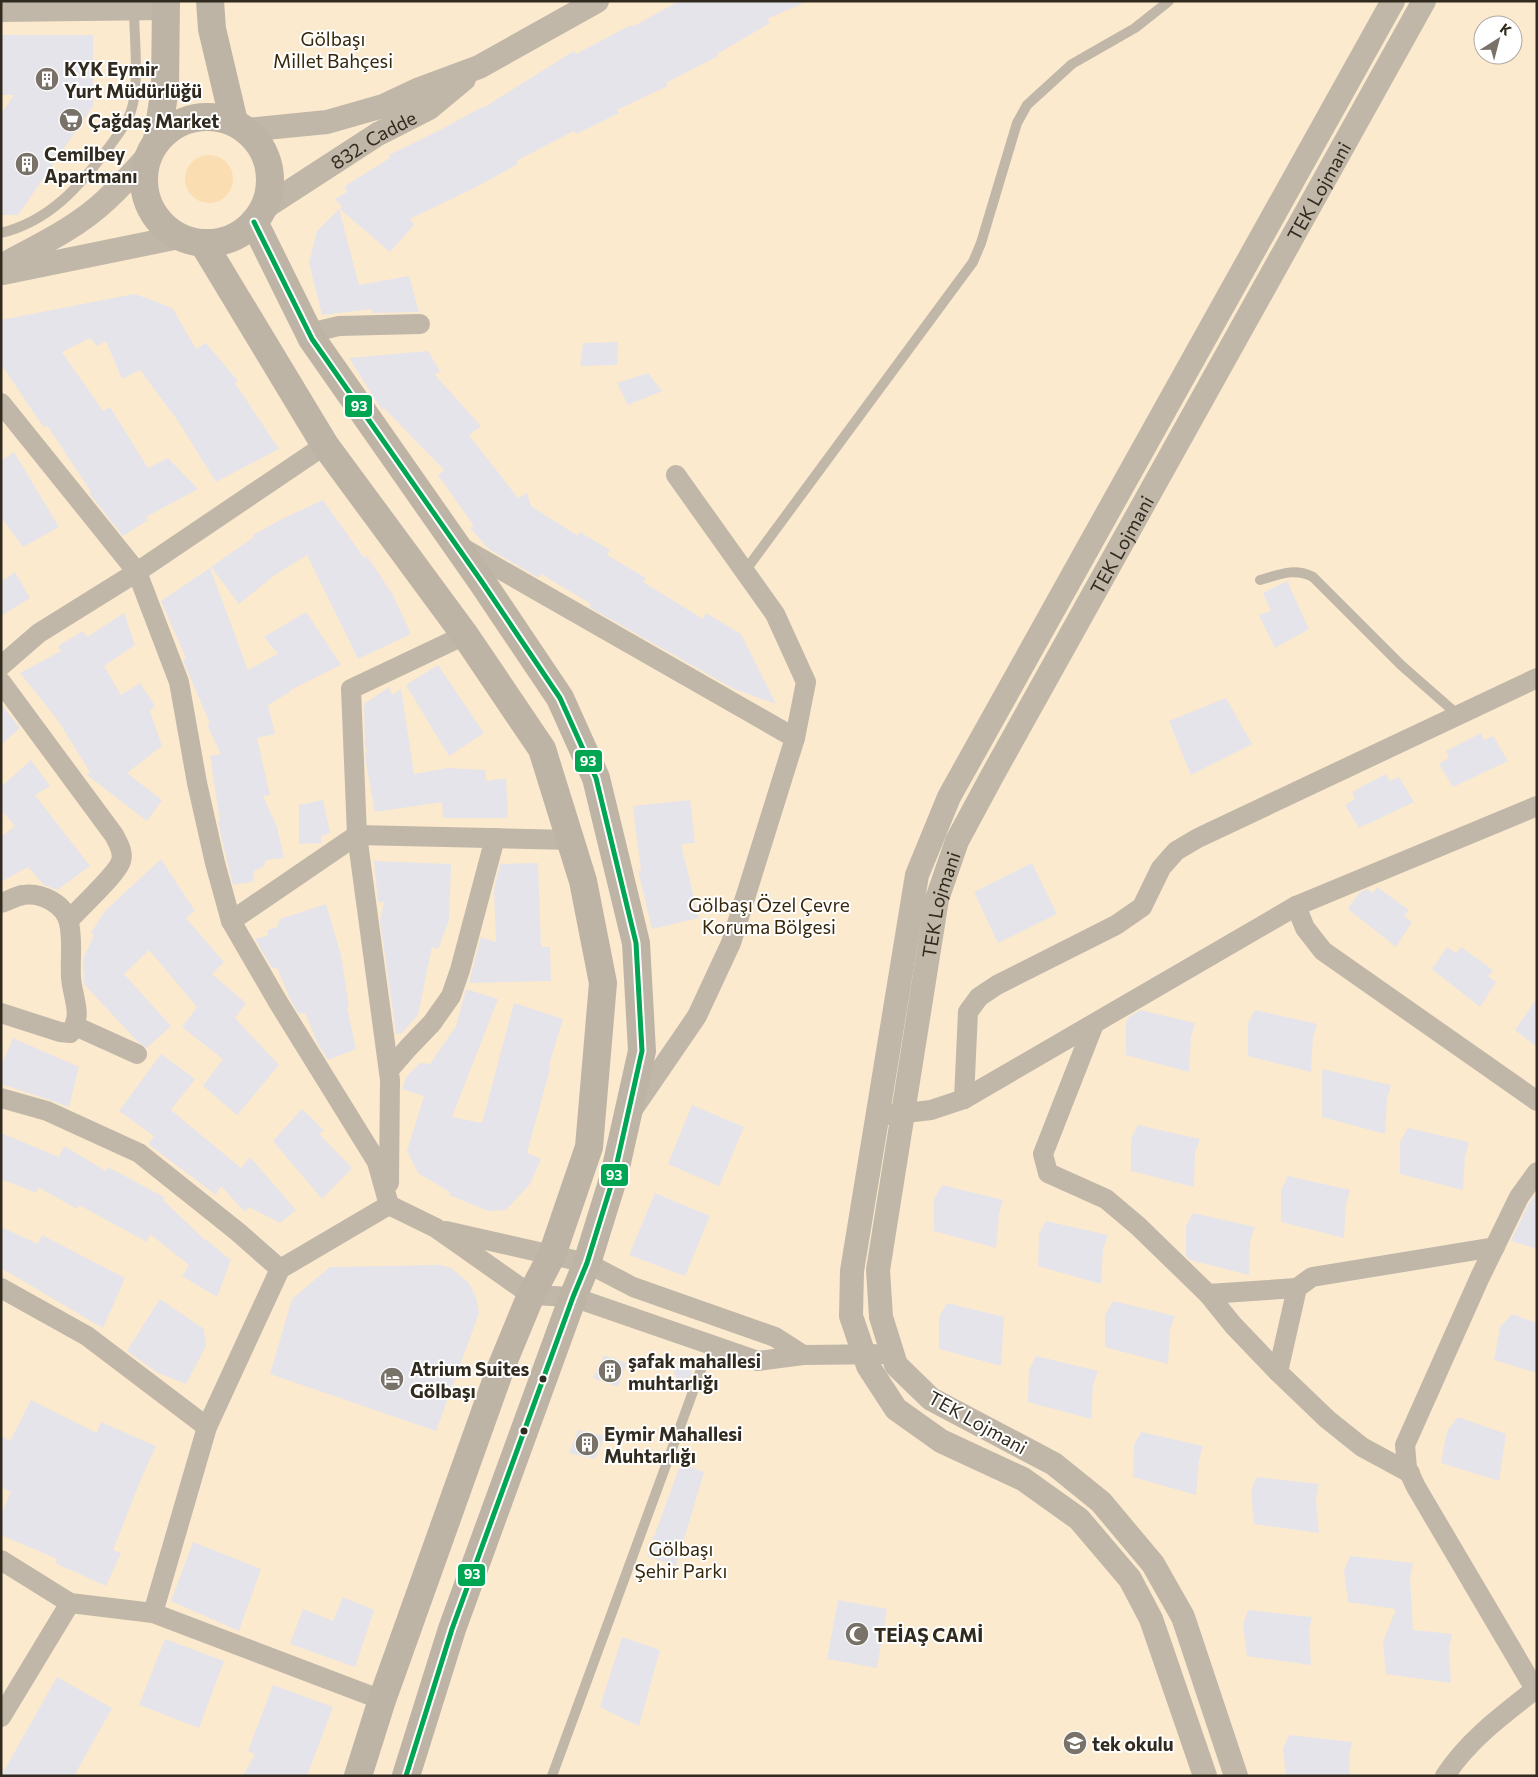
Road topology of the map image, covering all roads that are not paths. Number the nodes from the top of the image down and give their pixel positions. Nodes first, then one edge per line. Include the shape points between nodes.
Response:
1 (210, 1) edge
2 (597, 1) edge
3 (1169, 1) edge
4 (1393, 1) edge
5 (1424, 1) edge
6 (166, 4) edge
7 (26, 5) edge
8 (134, 5) edge
9 (1, 10) edge
10 (478, 67) junction
11 (240, 126) junction
12 (152, 148) junction
13 (259, 215) junction
14 (1, 233) edge
15 (191, 240) junction
16 (1, 266) edge
17 (1, 273) edge
18 (420, 324) dead end
19 (309, 333) junction
20 (1, 403) edge
21 (325, 445) junction
22 (676, 475) dead end
23 (456, 544) junction
24 (745, 571) junction
25 (137, 572) junction
26 (1260, 580) dead end
27 (465, 635) junction
28 (1, 666) edge
29 (1537, 678) edge
30 (1, 682) edge
31 (1458, 715) junction
32 (795, 738) junction
33 (1537, 806) edge
34 (357, 835) junction
35 (495, 838) junction
36 (571, 840) junction
37 (1, 904) edge
38 (1296, 906) junction
39 (69, 920) junction
40 (231, 921) junction
41 (1, 1013) edge
42 (1094, 1024) junction
43 (75, 1026) junction
44 (137, 1054) dead end
45 (389, 1070) junction
46 (1, 1098) edge
47 (964, 1099) junction
48 (1537, 1101) edge
49 (903, 1114) junction
50 (878, 1116) junction
51 (627, 1119) junction
52 (1537, 1172) edge
53 (389, 1205) junction
54 (436, 1228) junction
55 (1495, 1247) junction
56 (552, 1255) junction
57 (587, 1263) junction
58 (280, 1269) junction
59 (1, 1288) edge
60 (1296, 1288) junction
61 (531, 1294) junction
62 (1208, 1294) junction
63 (573, 1297) junction
64 (893, 1354) junction
65 (803, 1355) junction
66 (864, 1355) junction
67 (702, 1367) dead end
68 (1278, 1372) junction
69 (207, 1426) junction
70 (1410, 1473) junction
71 (1, 1560) edge
72 (70, 1603) junction
73 (153, 1613) junction
74 (1536, 1688) edge
75 (382, 1700) junction
76 (1, 1717) edge
77 (358, 1776) edge
78 (406, 1776) edge
79 (552, 1776) edge
80 (1205, 1776) edge
81 (1236, 1776) edge
82 (1445, 1776) edge

1 - 11 main road via 212,29
2 - 10 street, 832. Cadde
3 - 24 lane via 1127,33 1072,64 1024,109 973,262
4 - 50 street, TEK Lojmani via 948,797 917,875
5 - 49 street, TEK Lojmani via 957,841 937,899
6 - 8 street
6 - 12 main road via 165,88
7 - 8 street
7 - 9 street
8 - 14 lane via 135,94 131,112 122,129 68,196 32,222
10 - 11 street, 832. Cadde via 383,106 327,122
10 - 13 street, 832. Cadde via 429,108 378,134
11 - 12 main road via 217,117 200,116 169,128
11 - 13 main road via 258,143 270,175 269,192
12 - 15 main road via 143,175 145,194 152,211 164,226
12 - 16 street via 92,212
13 - 15 main road via 240,234 222,241
13 - 19 main road
15 - 17 street
15 - 21 main road
18 - 19 street via 339,326
19 - 23 main road
20 - 25 street
21 - 25 street
21 - 27 main road
22 - 24 street
23 - 32 street
23 - 51 main road via 560,698 596,778 636,943 642,1051
24 - 32 street via 775,614 806,682
25 - 28 street via 39,633
25 - 40 street via 179,682 197,782
26 - 31 lane via 1291,571 1313,577 1400,665
27 - 34 street via 351,688
27 - 36 main road via 542,749
29 - 31 street
30 - 39 street via 114,835 122,852 121,862 115,871
31 - 47 street via 1198,838 1176,851 1161,868 1142,907 1116,925 979,997 968,1012
32 - 51 street via 731,943 697,1016
33 - 38 street
34 - 35 street
34 - 40 street
34 - 45 street
35 - 36 street
35 - 45 street via 451,996 432,1023
36 - 56 main road via 583,881 603,983 589,1147
37 - 39 street via 23,895 49,899
38 - 42 street
38 - 48 street via 1305,928 1323,951
39 - 43 street via 71,980 78,1016
40 - 53 street via 377,1162
41 - 43 street via 60,1032 70,1033
42 - 47 street
42 - 62 street via 1043,1154 1048,1172 1106,1199
43 - 44 street
45 - 53 street
46 - 58 street via 47,1111 139,1153
47 - 49 street via 931,1110
49 - 50 street
49 - 64 street, TEK Lojmani via 878,1270 881,1317
50 - 66 street, TEK Lojmani via 852,1271 851,1316
51 - 57 main road via 614,1176
52 - 55 street via 1519,1197
53 - 54 street
53 - 58 street
54 - 56 street
54 - 61 street
55 - 60 street via 1312,1277
55 - 70 street via 1406,1445
56 - 57 street
56 - 61 main road
57 - 63 main road
57 - 65 street via 633,1287 775,1337
58 - 69 street
59 - 69 street via 87,1336
60 - 62 street
60 - 68 street
61 - 63 street
61 - 75 main road via 500,1370
62 - 68 street
63 - 65 street via 758,1361
63 - 78 main road via 452,1629
64 - 66 street
64 - 81 street, TEK Lojmani via 896,1365 931,1400 1054,1464 1101,1502 1153,1564 1183,1617
65 - 66 street
66 - 80 street, TEK Lojmani via 896,1409 941,1442 1023,1479 1079,1519 1130,1578 1151,1619
67 - 79 lane
68 - 70 street via 1362,1447
69 - 73 street
70 - 74 street
71 - 72 street
72 - 73 street
72 - 76 street
73 - 75 street
74 - 82 street via 1482,1732
75 - 77 main road

